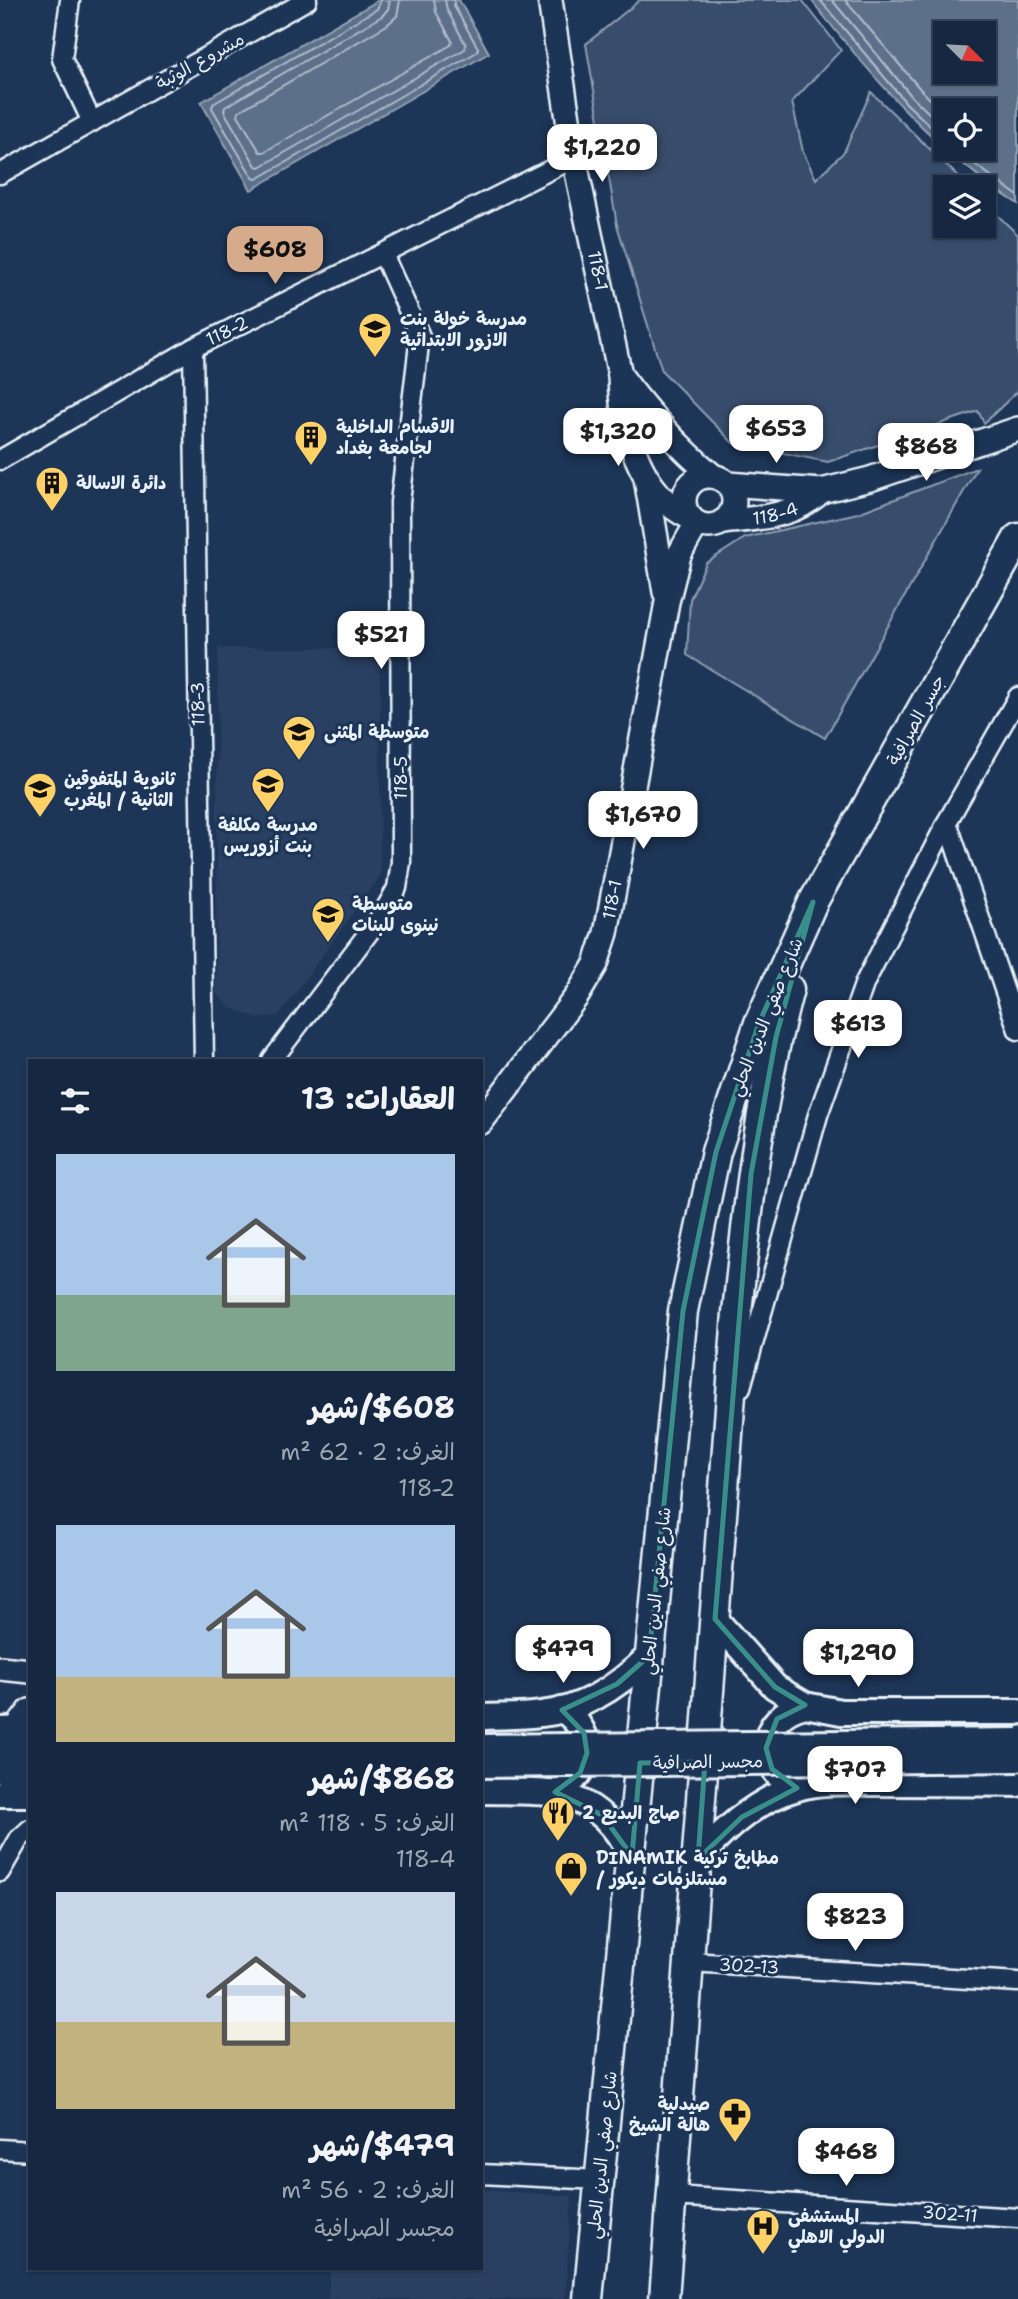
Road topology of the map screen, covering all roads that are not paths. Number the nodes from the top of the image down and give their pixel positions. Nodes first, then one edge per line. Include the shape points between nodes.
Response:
1 (70, 0) edge
2 (307, 0) edge
3 (550, 0) edge
4 (92, 122) junction
5 (575, 158) junction
6 (0, 174) edge
7 (383, 254) junction
8 (193, 348) junction
9 (620, 375) junction
10 (1018, 429) edge
11 (0, 460) edge
12 (645, 471) junction
13 (720, 480) junction
14 (821, 491) junction
15 (694, 521) junction
16 (723, 523) junction
17 (1018, 538) edge
18 (667, 602) junction
19 (1018, 697) edge
20 (947, 822) junction
21 (813, 902) junction
22 (1018, 1030) edge
23 (204, 1059) edge
24 (273, 1059) edge
25 (483, 1119) edge
26 (728, 1435) junction
27 (715, 1619) junction
28 (649, 1656) junction
29 (0, 1668) edge
30 (28, 1671) edge
31 (805, 1705) junction
32 (562, 1710) junction
33 (1018, 1712) edge
34 (483, 1717) edge
35 (1018, 1741) edge
36 (483, 1747) edge
37 (0, 1752) edge
38 (28, 1752) edge
39 (1018, 1759) edge
40 (483, 1765) edge
41 (0, 1770) edge
42 (28, 1770) edge
43 (1018, 1784) edge
44 (797, 1788) junction
45 (483, 1791) edge
46 (555, 1792) junction
47 (0, 1794) edge
48 (28, 1794) edge
49 (28, 1831) edge
50 (632, 1856) junction
51 (698, 1859) junction
52 (0, 1871) edge
53 (690, 1962) junction
54 (1018, 1982) edge
55 (0, 2149) edge
56 (28, 2151) edge
57 (483, 2174) edge
58 (600, 2180) junction
59 (672, 2196) junction
60 (1018, 2218) edge
61 (588, 2299) edge
62 (664, 2299) edge

1 - 4 street via 62,59
2 - 4 street, مشروع الوثبة
3 - 5 street, 118-1
4 - 6 street, مشروع الوثبة
5 - 7 street, 118-2
5 - 9 street, 118-1
7 - 8 street, 118-2
7 - 24 street, 118-5 via 420,336 400,502 401,862 397,888 382,915
8 - 11 street, 118-2
8 - 23 street, 118-3
9 - 12 street, 118-1 via 624,416
9 - 13 street via 669,437
10 - 14 street, 118-4 via 870,480
12 - 15 street, 118-1 via 671,506
12 - 18 street
13 - 14 street, 118-4
13 - 15 street via 696,480 686,493 684,502
13 - 16 street via 735,500
14 - 16 street, 118-4 via 794,510
15 - 16 street via 706,526
15 - 18 street, 118-1
17 - 21 main road, جسر الصرافية
18 - 25 street, 118-1 via 606,933 596,964
19 - 20 street
20 - 22 street
20 - 26 street via 865,982 818,1115
21 - 26 main road via 774,1051 751,1174
21 - 28 main road, شارع صفي الدين الحلي via 759,1023 716,1152 683,1311
26 - 27 main road
27 - 31 main road via 769,1681
27 - 51 main road
28 - 32 main road via 608,1689
28 - 50 main road, شارع صفي الدين الحلي
29 - 30 street
31 - 33 main road via 841,1712
31 - 44 main road via 777,1719 766,1748 772,1769
32 - 34 main road
32 - 46 main road via 578,1723 587,1754 580,1773
35 - 36 main road, مجسر الصرافية, bridge
37 - 38 main road
39 - 40 main road, مجسر الصرافية, bridge
41 - 42 main road
43 - 44 main road via 828,1783
44 - 51 main road via 742,1817
45 - 46 main road
46 - 50 main road via 602,1815
47 - 48 main road
49 - 52 street
50 - 58 main road, شارع صفي الدين الحلي
51 - 53 main road
53 - 54 street, 302-13
53 - 59 main road
55 - 56 street
57 - 58 street
58 - 61 main road, شارع صفي الدين الحلي
59 - 60 street, 302-11
59 - 62 main road

